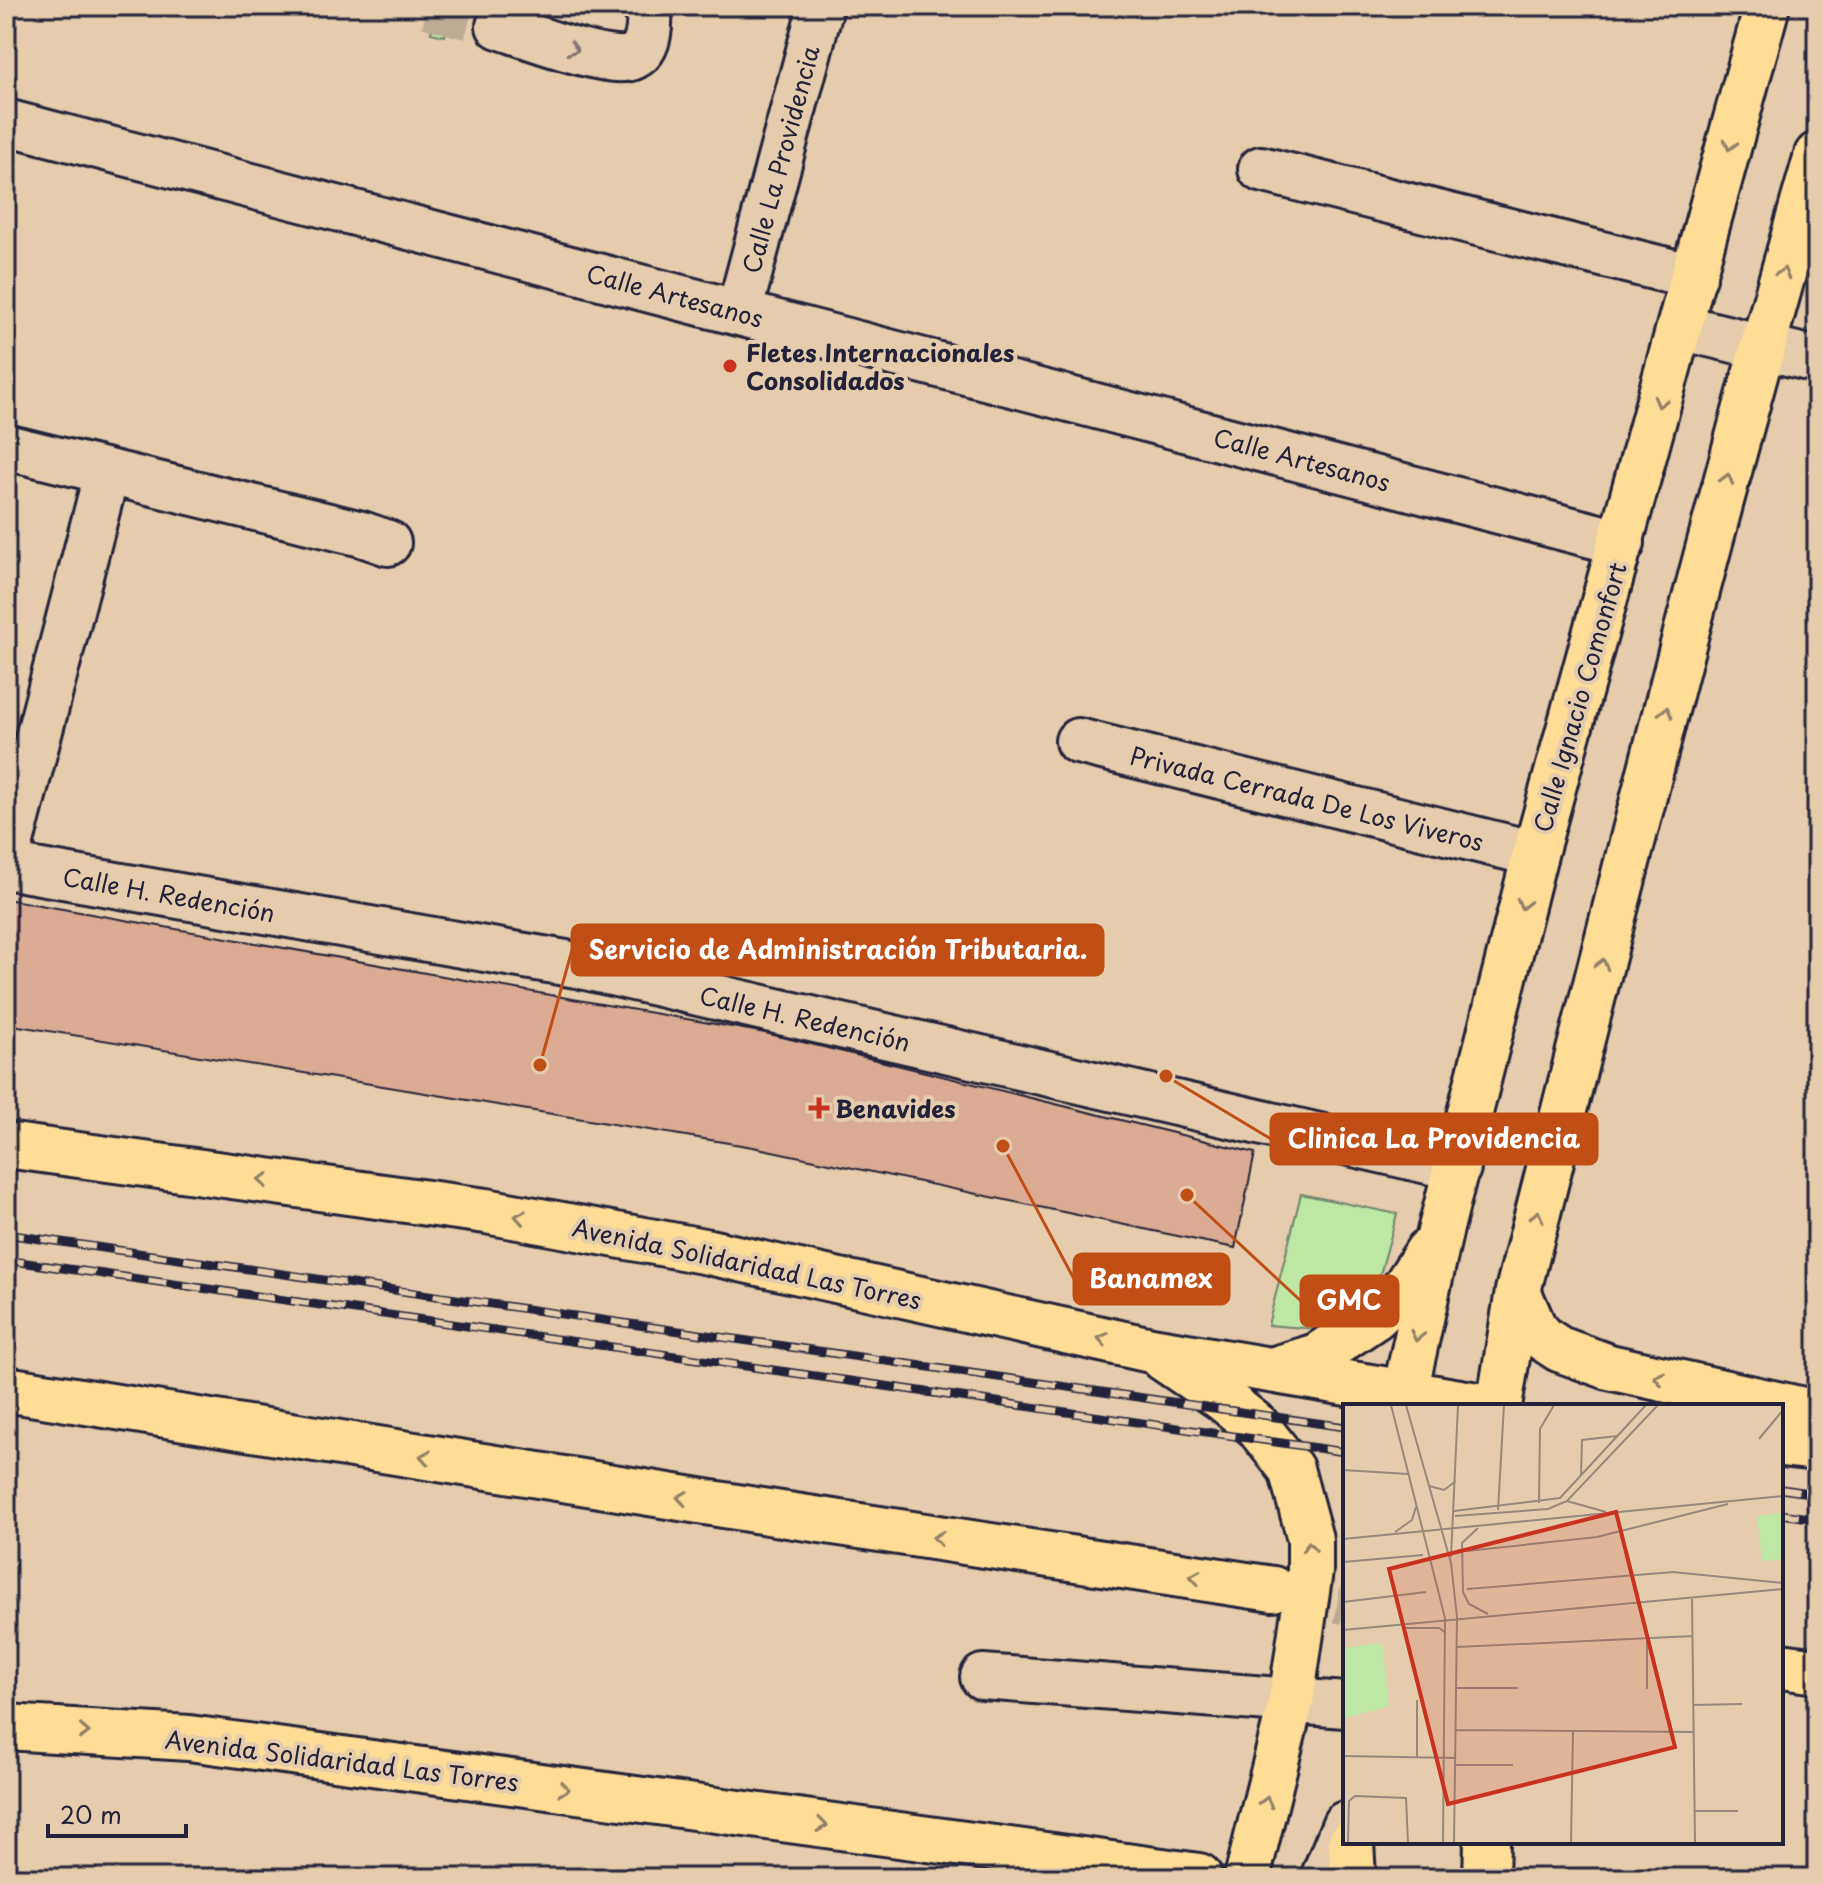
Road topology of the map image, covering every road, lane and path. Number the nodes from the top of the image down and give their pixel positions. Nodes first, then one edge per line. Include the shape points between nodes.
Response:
1 (644, 6) edge
2 (821, 6) edge
3 (1767, 6) edge
4 (499, 26) tunnel mouth
5 (6, 122) edge
6 (1817, 155) edge
7 (1261, 169) dead end
8 (1694, 277) junction
9 (739, 312) junction
10 (1680, 327) junction
11 (1761, 347) junction
12 (1817, 360) edge
13 (6, 447) edge
14 (101, 495) dead end
15 (388, 543) dead end
16 (1622, 543) junction
17 (1078, 741) dead end
18 (1535, 854) junction
19 (6, 864) edge
20 (6, 1145) edge
21 (1458, 1168) junction
22 (1440, 1232) junction
23 (1518, 1291) junction
24 (1151, 1350) junction
25 (1270, 1370) junction
26 (6, 1389) edge
27 (1403, 1399) edge
28 (1460, 1404) edge
29 (1499, 1404) edge
30 (1776, 1404) edge
31 (1783, 1405) edge
32 (1817, 1413) edge
33 (1783, 1444) edge
34 (1817, 1448) edge
35 (1273, 1589) tunnel mouth
36 (1783, 1666) edge
37 (1817, 1671) edge
38 (983, 1677) dead end
39 (1291, 1701) junction
40 (1343, 1705) edge
41 (6, 1727) edge
42 (1343, 1829) edge
43 (1351, 1844) edge
44 (1487, 1844) edge
45 (1199, 1876) edge
46 (1247, 1878) edge
47 (1323, 1878) edge
48 (1353, 1878) edge
49 (1486, 1878) edge

4 -> 1 street via 610,60 631,59 647,38 649,12
2 - 9 street, Calle La Providencia
3 -> 8 main road, Calle Ignacio Comonfort
5 - 9 street, Calle Artesanos
11 -> 6 main road
7 - 8 street
8 - 10 main road, Calle Ignacio Comonfort
9 - 16 street, Calle Artesanos
10 - 11 street
10 -> 16 main road, Calle Ignacio Comonfort
11 - 12 street
23 -> 11 main road
13 - 15 street
14 - 19 street
16 - 18 main road, Calle Ignacio Comonfort
17 - 18 street, Privada Cerrada De Los Viveros
18 -> 21 main road, Calle Ignacio Comonfort
19 - 21 street, Calle H. Redención via 577,965
24 -> 20 main road, Avenida Solidaridad Las Torres via 709,1252 486,1211
21 - 22 main road, Calle Ignacio Comonfort
22 - 25 main road via 1401,1293 1375,1317 1317,1356
22 -> 27 main road, Calle Ignacio Comonfort
23 - 29 main road
30 -> 23 main road via 1609,1367 1559,1349 1534,1328
24 - 25 main road, Avenida Solidaridad Las Torres
39 -> 24 main road via 1310,1571 1310,1539 1291,1469 1257,1426
25 - 27 main road, Avenida Solidaridad Las Torres
35 -> 26 main road
27 - 28 main road, Avenida Solidaridad Las Torres
32 -> 31 main road
33 - 34 main road
36 - 37 main road
38 - 39 street
39 - 40 street
46 -> 39 main road
41 -> 45 main road, Avenida Solidaridad Las Torres via 189,1738
42 - 47 street
43 - 48 main road
44 - 49 main road

